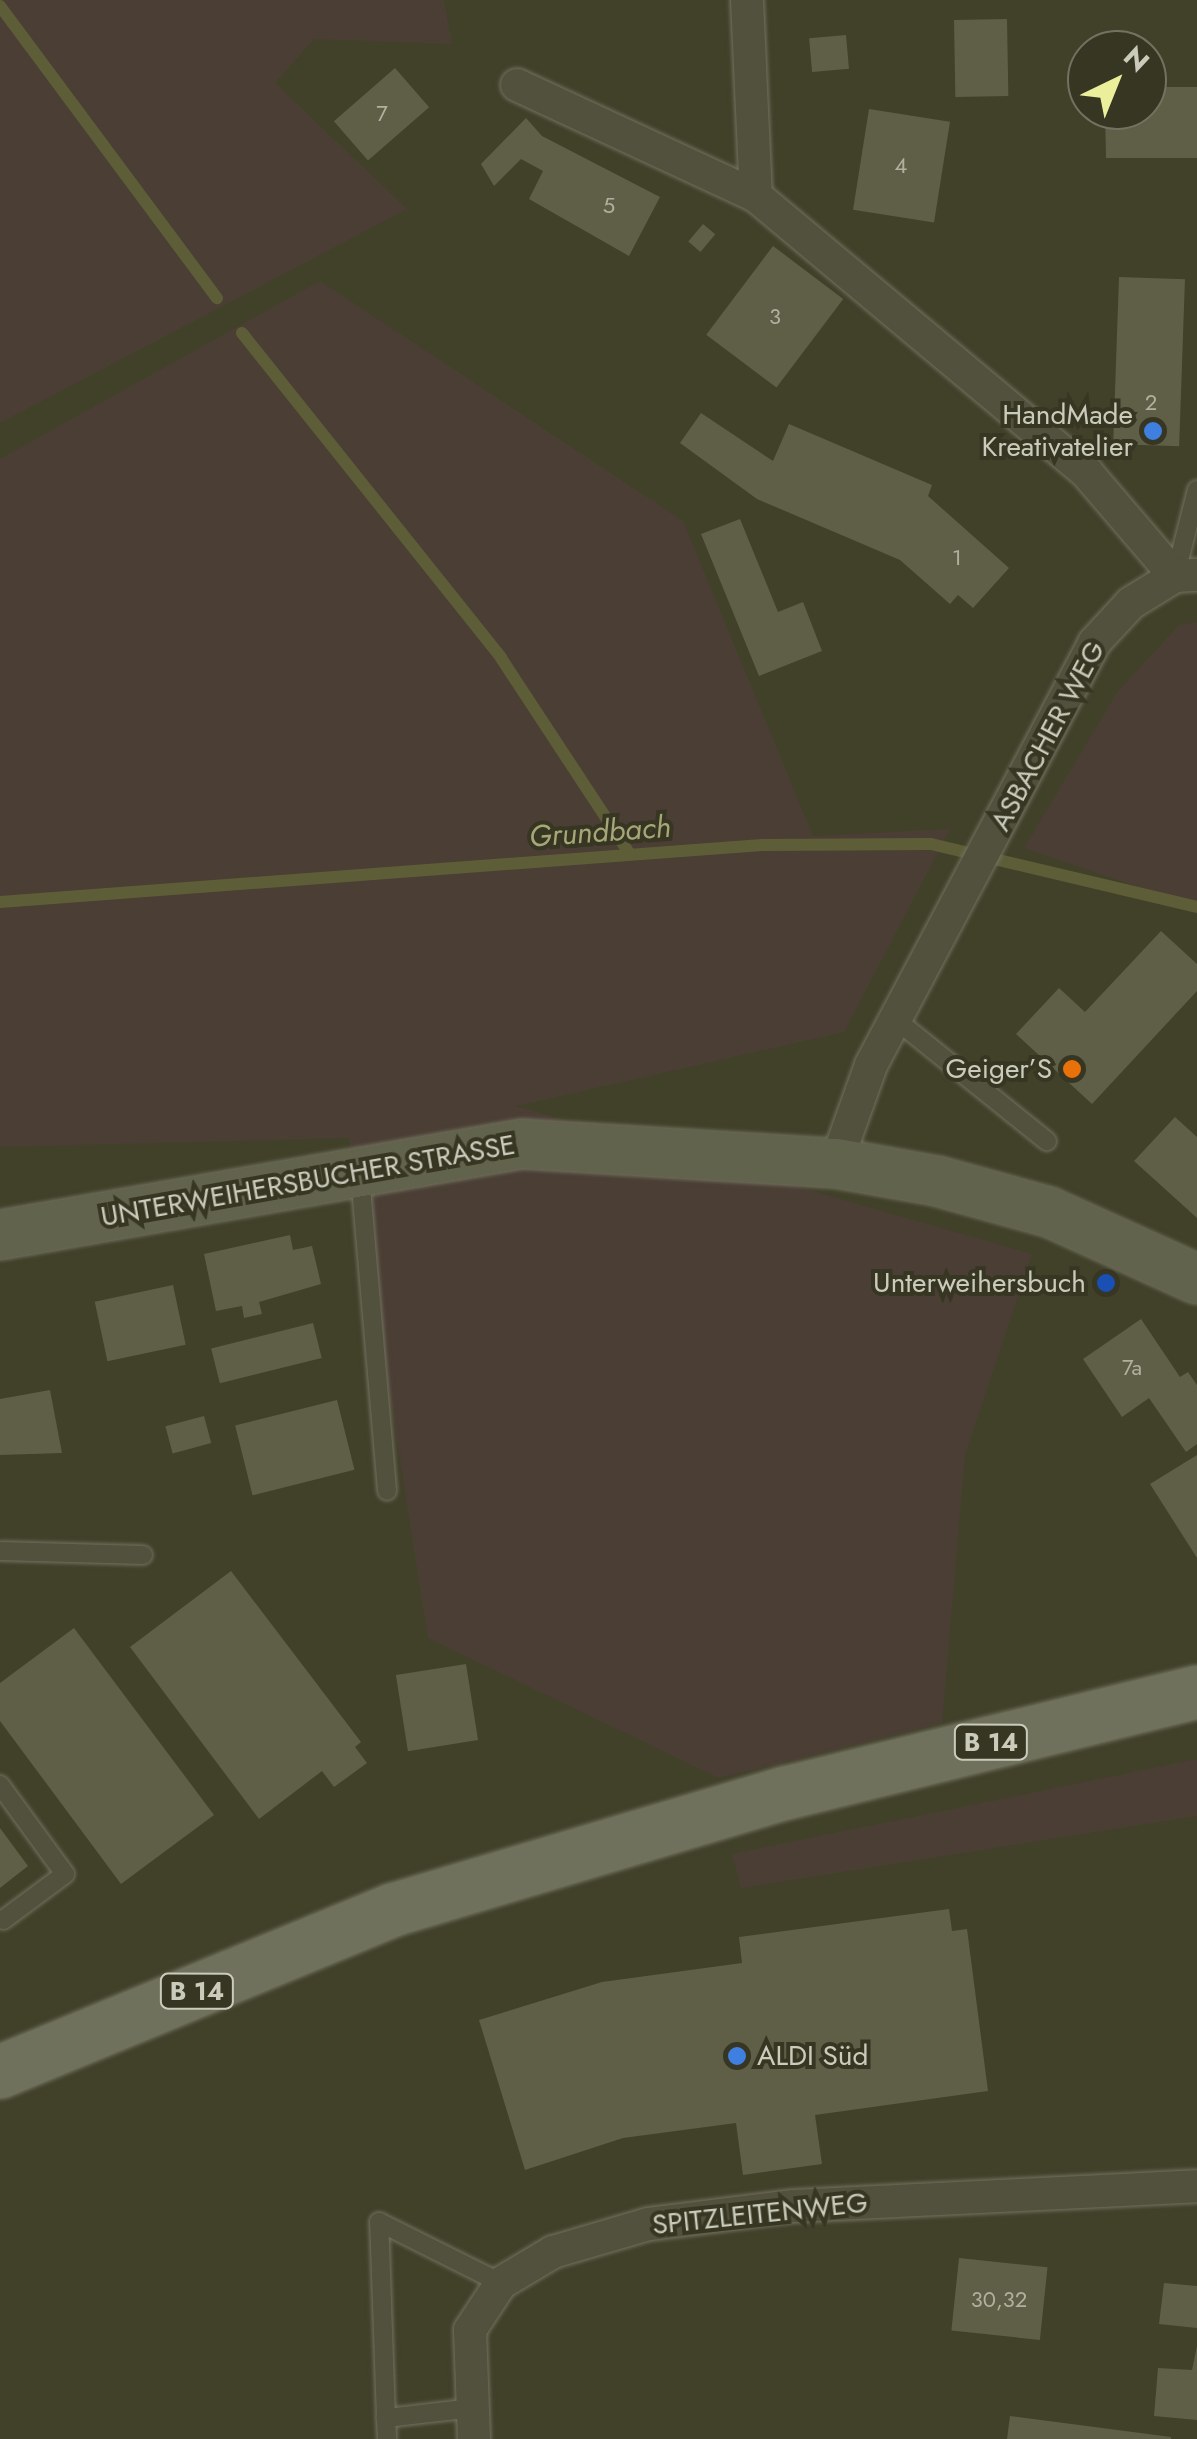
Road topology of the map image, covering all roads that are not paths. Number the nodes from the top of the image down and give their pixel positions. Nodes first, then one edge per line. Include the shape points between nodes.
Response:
1 (747, 0) edge
2 (516, 85) dead end
3 (756, 196) junction
4 (1197, 490) edge
5 (1186, 575) edge
6 (896, 1019) junction
7 (1047, 1141) dead end
8 (836, 1163) junction
9 (359, 1169) junction
10 (0, 1235) edge
11 (1197, 1278) edge
12 (388, 1491) dead end
13 (0, 1550) edge
14 (144, 1554) dead end
15 (1197, 1692) edge
16 (0, 1786) edge
17 (4, 1920) dead end
18 (0, 2072) edge
19 (1197, 2186) edge
20 (501, 2283) junction
21 (386, 2418) junction
22 (474, 2424) edge
23 (387, 2439) edge

1 - 3 street
2 - 3 street
3 - 5 street via 1087,473
4 - 5 lane
5 - 6 street, ASBACHER WEG via 1131,603 1094,643
6 - 7 lane
6 - 8 street, ASBACHER WEG
8 - 9 street, UNTERWEIHERSBUCHER STRASSE via 522,1144
8 - 11 street, UNTERWEIHERSBUCHER STRASSE via 1049,1212
9 - 10 street, UNTERWEIHERSBUCHER STRASSE
9 - 12 lane
13 - 14 lane
15 - 18 main road, B 14 via 786,1793 393,1910
16 - 17 lane via 65,1874
19 - 20 street, SPITZLEITENWEG via 794,2206 649,2224 553,2252
20 - 21 lane via 379,2222
20 - 22 street, SPITZLEITENWEG via 470,2330
21 - 22 lane
21 - 23 lane

